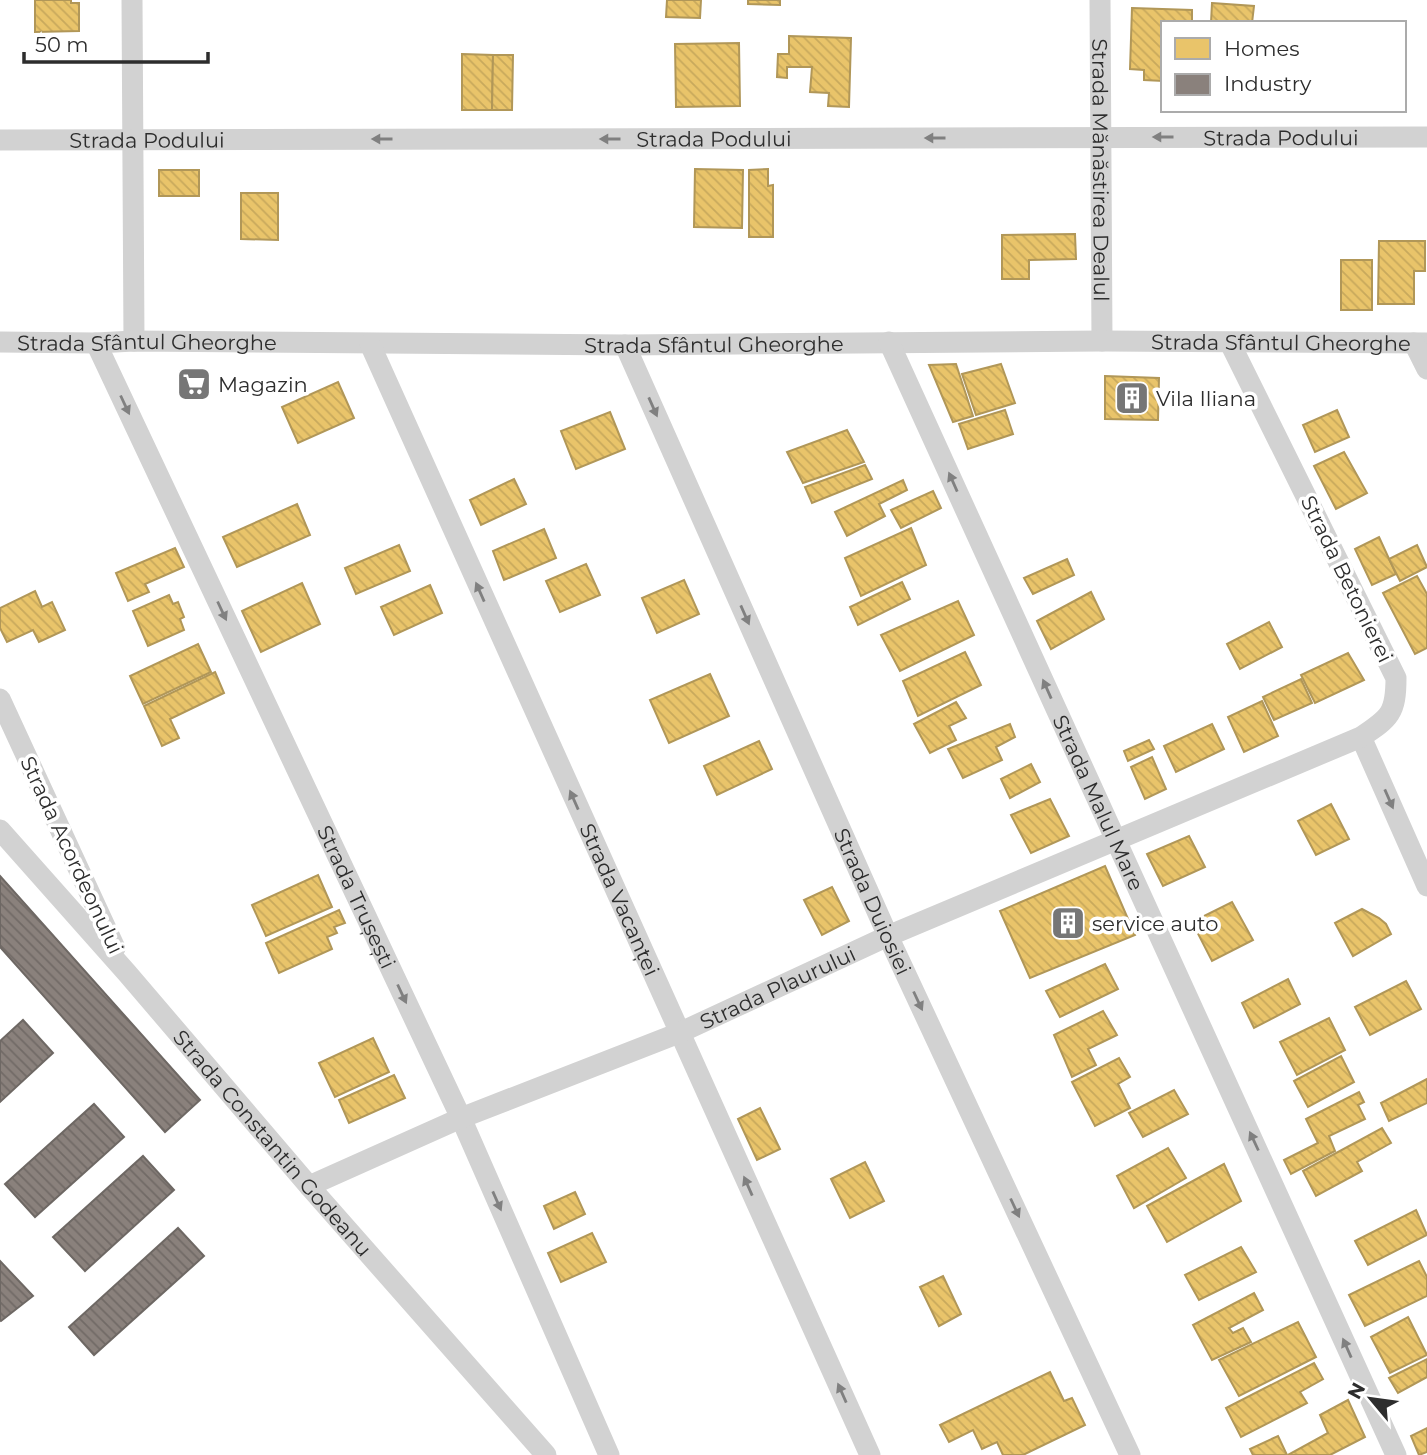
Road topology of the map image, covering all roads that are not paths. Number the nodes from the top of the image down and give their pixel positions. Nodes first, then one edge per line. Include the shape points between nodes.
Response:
1 (132, 0) edge
2 (1100, 0) edge
3 (1101, 137) junction
4 (1427, 137) edge
5 (0, 140) edge
6 (132, 140) junction
7 (134, 341) junction
8 (1102, 341) junction
9 (0, 342) edge
10 (889, 342) junction
11 (96, 343) junction
12 (1230, 343) junction
13 (1421, 343) edge
14 (370, 344) junction
15 (625, 345) junction
16 (1427, 369) edge
17 (0, 699) edge
18 (1361, 737) junction
19 (0, 830) edge
20 (1115, 839) junction
21 (1427, 886) edge
22 (888, 936) junction
23 (127, 973) junction
24 (678, 1033) junction
25 (461, 1118) junction
26 (309, 1186) junction
27 (546, 1455) edge
28 (609, 1455) edge
29 (870, 1455) edge
30 (1130, 1455) edge
31 (1396, 1455) edge

1 - 6 street
2 - 3 street, Strada Mănăstirea Dealul
4 -> 3 street, Strada Podului
3 -> 6 street, Strada Podului
3 - 8 street, Strada Mănăstirea Dealul
5 - 6 street, Strada Podului
6 - 7 street
7 - 11 street, Strada Sfântul Gheorghe
7 - 14 street, Strada Sfântul Gheorghe
8 - 10 street, Strada Sfântul Gheorghe
8 - 12 street, Strada Sfântul Gheorghe
9 - 11 street, Strada Sfântul Gheorghe
10 - 15 street, Strada Sfântul Gheorghe
20 -> 10 street, Strada Malul Mare
11 -> 25 street, Strada Trușești
12 - 13 street, Strada Sfântul Gheorghe
12 - 18 street, Strada Betonierei via 1396,678 1392,711
13 - 16 street
14 - 15 street, Strada Sfântul Gheorghe
24 -> 14 street, Strada Vacanței
15 -> 22 street, Strada Duiosiei
17 - 23 street, Strada Acordeonului
18 - 20 street, Strada Plaurului
18 -> 21 street
19 - 23 street, Strada Constantin Godeanu
20 - 22 street, Strada Plaurului
31 -> 20 street, Strada Malul Mare
22 - 24 street, Strada Plaurului
22 -> 30 street, Strada Duiosiei
23 - 26 street, Strada Constantin Godeanu
24 - 25 street, Strada Plaurului
29 -> 24 street, Strada Vacanței
25 - 26 street, Strada Plaurului
25 -> 28 street, Strada Trușești
26 - 27 street, Strada Constantin Godeanu

